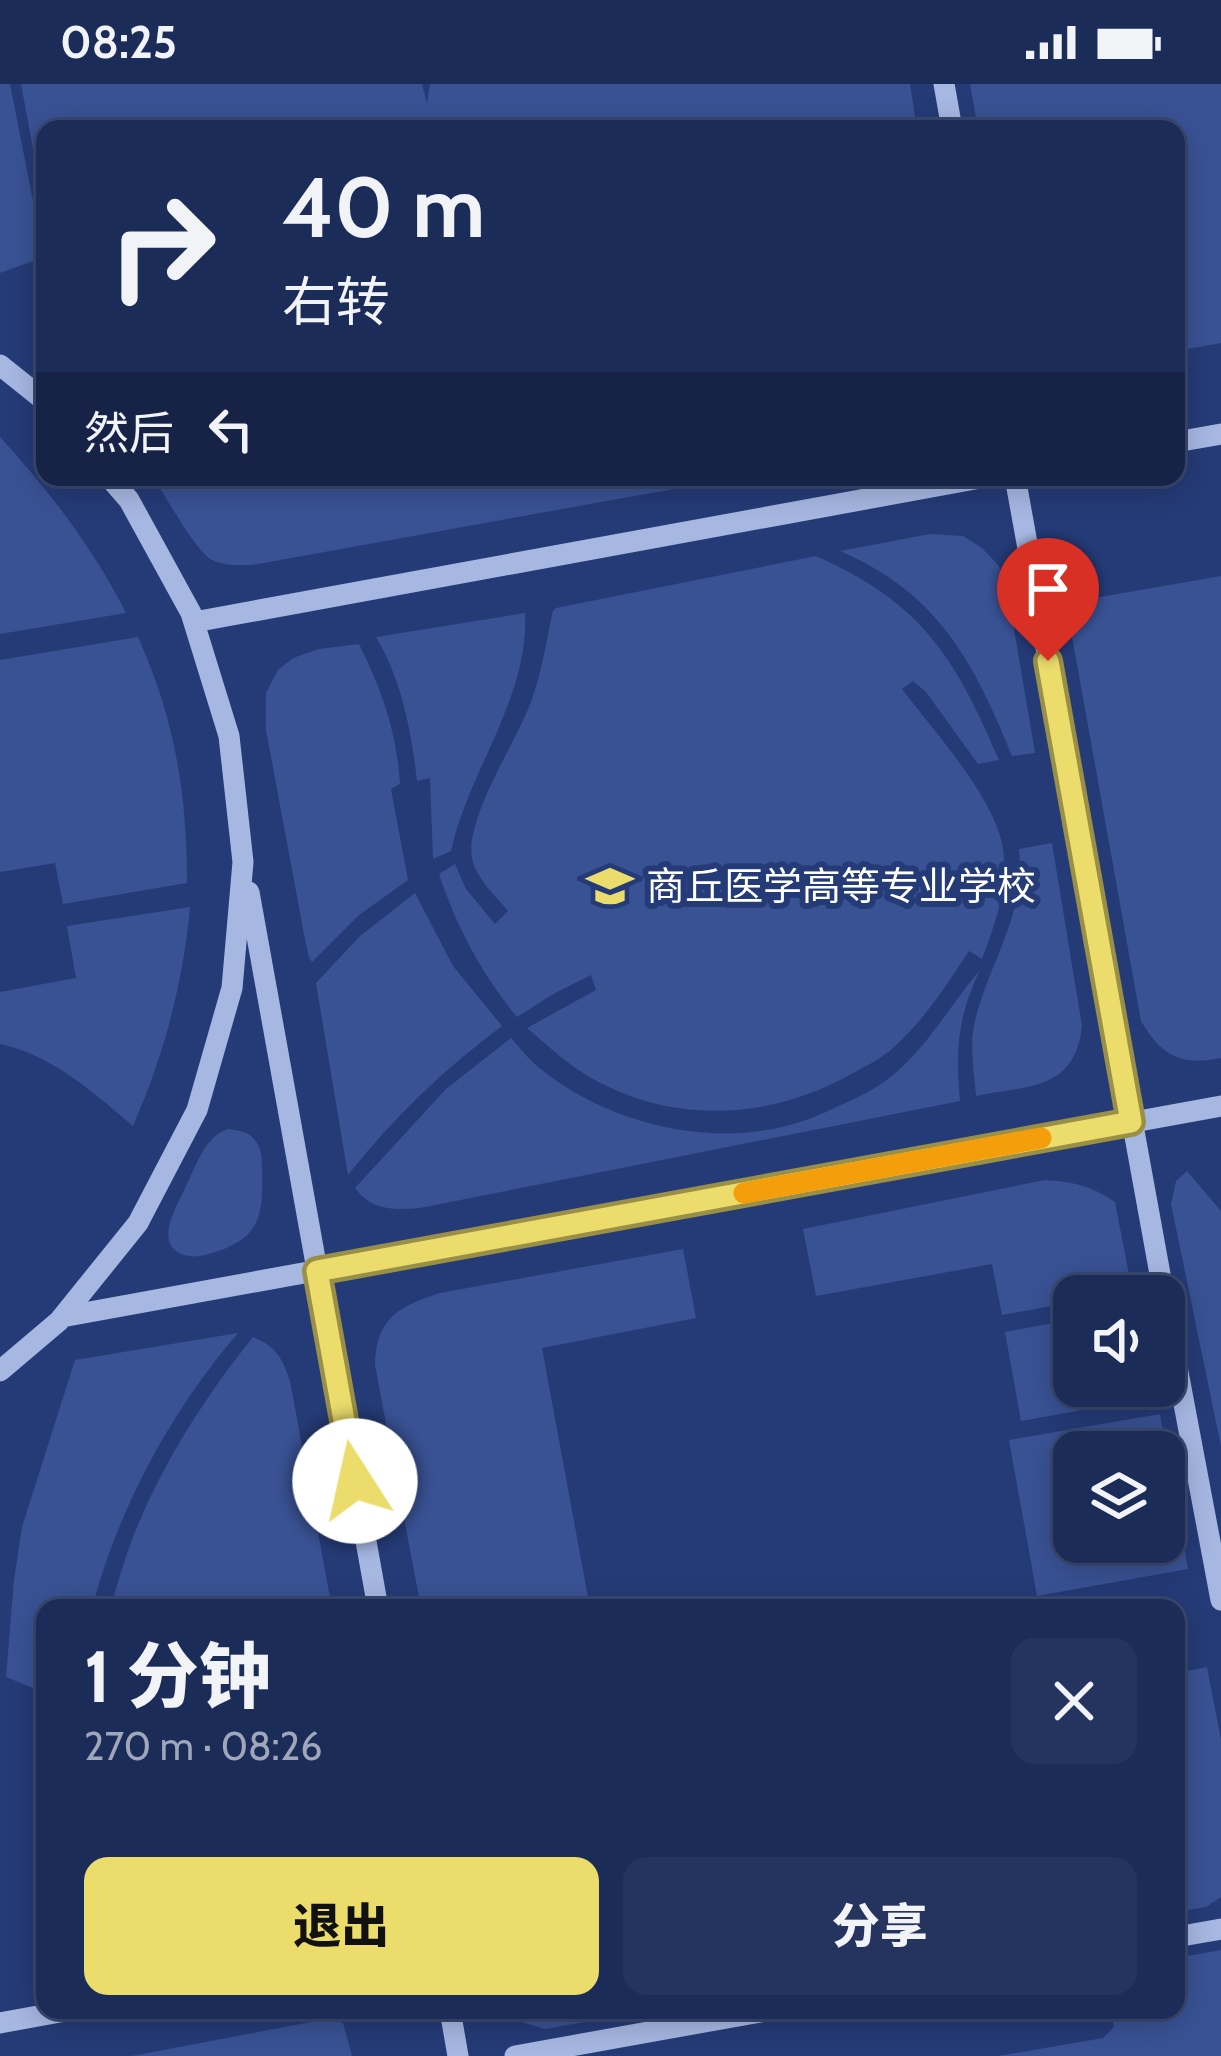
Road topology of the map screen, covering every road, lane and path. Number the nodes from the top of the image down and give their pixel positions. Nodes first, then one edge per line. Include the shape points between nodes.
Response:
1 (944, 84) edge
2 (950, 120) edge
3 (0, 365) edge
4 (36, 394) edge
5 (1221, 434) edge
6 (1185, 440) edge
7 (117, 486) edge
8 (937, 486) edge
9 (1017, 486) edge
10 (194, 622) junction
11 (243, 862) junction
12 (1221, 1106) edge
13 (1131, 1122) junction
14 (317, 1271) junction
15 (1160, 1275) edge
16 (62, 1317) junction
17 (0, 1371) edge
18 (1185, 1407) edge
19 (375, 1599) edge
20 (1221, 1600) edge
21 (1221, 1929) edge
22 (1185, 1935) edge
23 (36, 2016) edge
24 (452, 2019) edge
25 (721, 2019) edge
26 (0, 2023) edge
27 (458, 2056) edge
28 (515, 2056) edge

1 - 2 lane
3 - 4 lane
5 - 6 lane
7 - 10 lane
8 - 10 lane
9 - 13 lane
10 - 11 lane via 230,736
11 - 14 lane
11 - 16 lane via 232,988 197,1110 138,1222
12 - 13 lane
13 - 14 lane
13 - 15 lane
14 - 16 lane
14 - 19 lane
16 - 17 lane
18 - 20 lane
21 - 22 lane
23 - 26 lane
24 - 27 lane
25 - 28 lane

